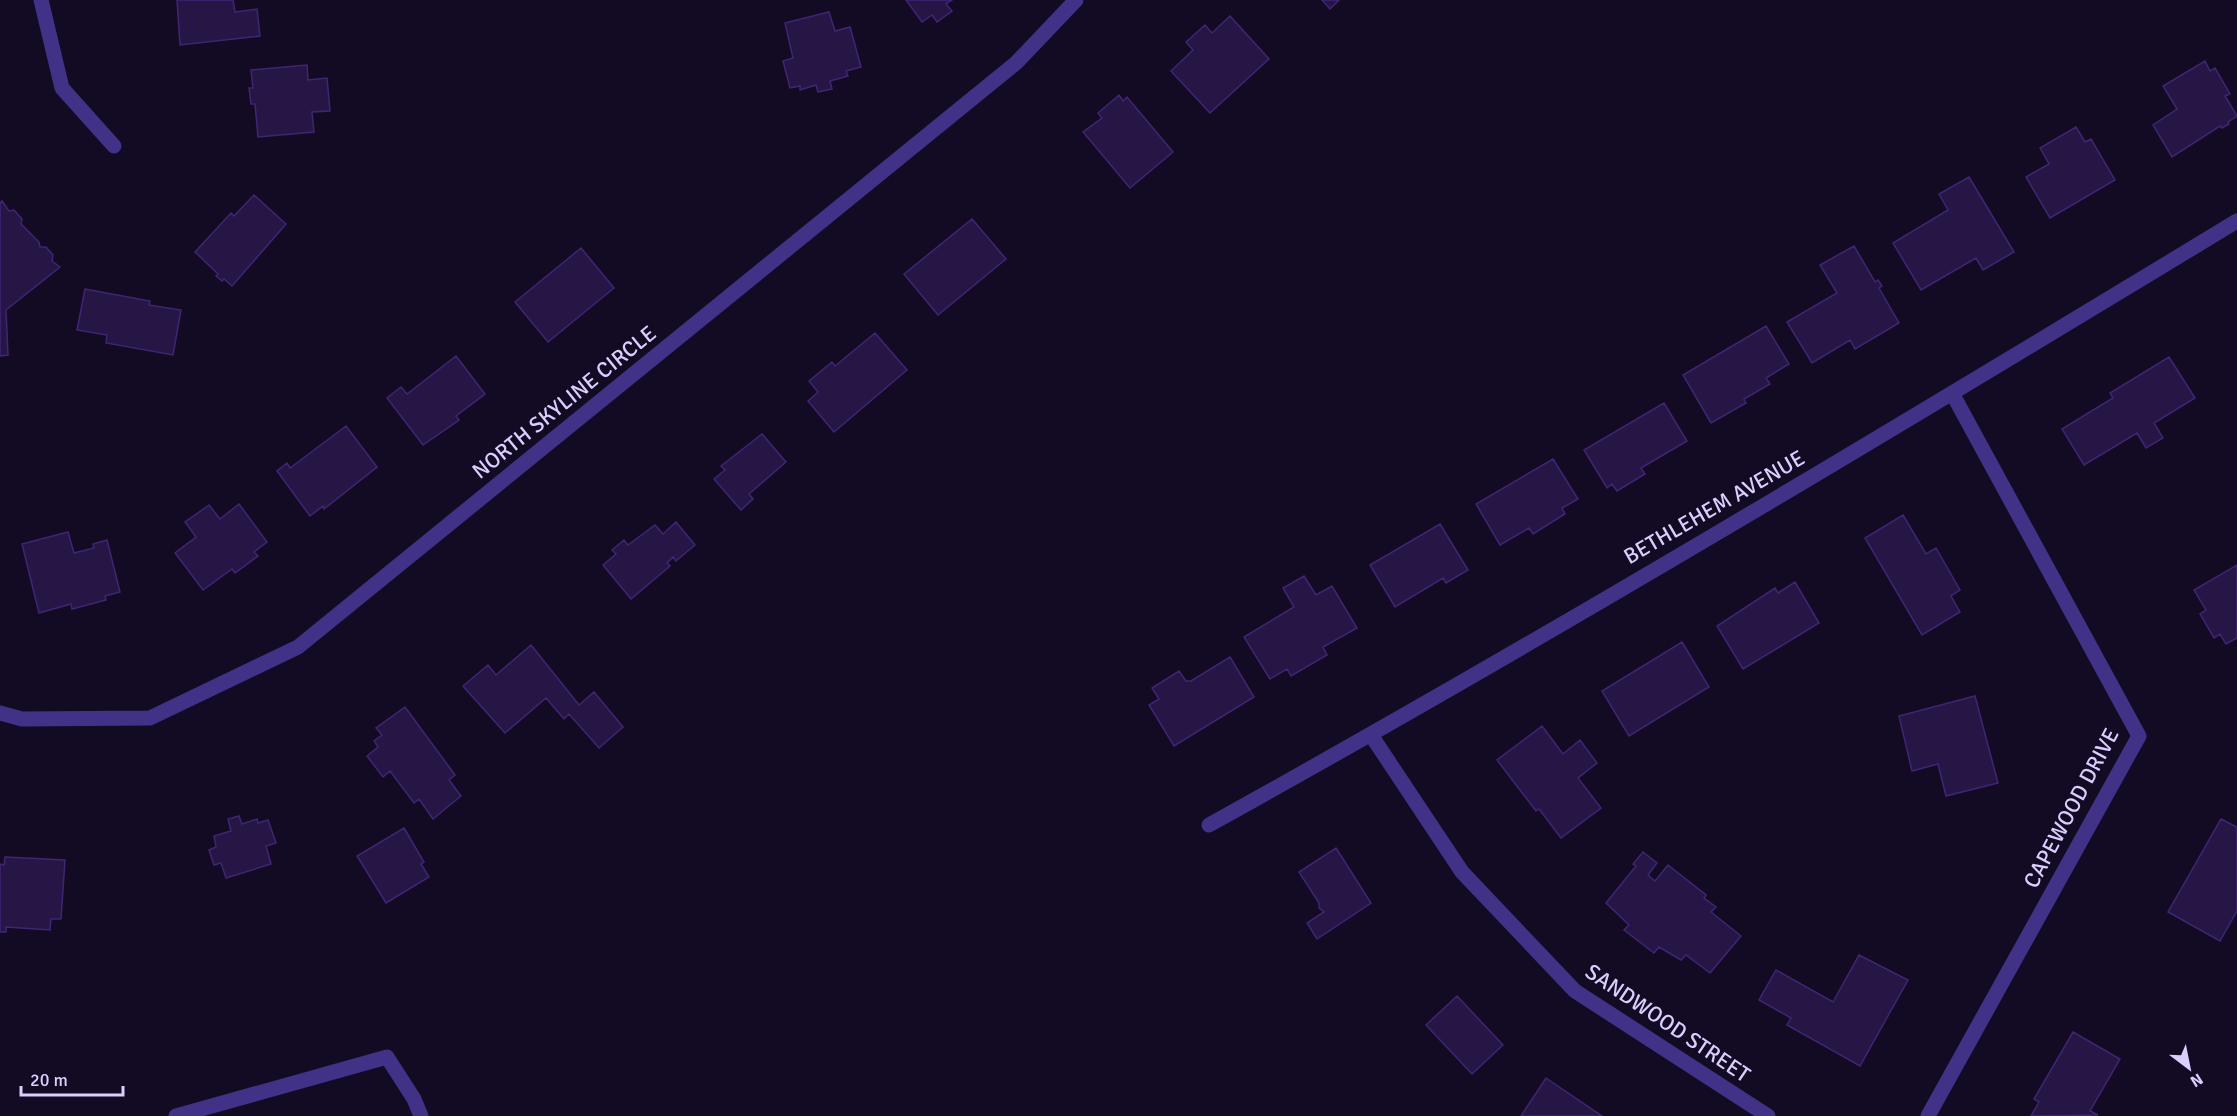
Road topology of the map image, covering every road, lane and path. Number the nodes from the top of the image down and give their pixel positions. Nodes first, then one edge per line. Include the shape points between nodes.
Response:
1 (41, 0) edge
2 (1076, 0) edge
3 (114, 146) dead end
4 (2237, 221) edge
5 (1952, 393) junction
6 (0, 713) edge
7 (1371, 735) junction
8 (1209, 825) dead end
9 (176, 1116) edge
10 (421, 1116) edge
11 (1767, 1116) edge
12 (1928, 1116) edge

1 - 3 street via 62,88
2 - 6 street, NORTH SKYLINE CIRCLE via 1016,63 298,647 150,718 22,719
4 - 5 street, BETHLEHEM AVENUE
5 - 7 street, BETHLEHEM AVENUE
5 - 12 street, CAPEWOOD DRIVE via 2139,736
7 - 8 street, BETHLEHEM AVENUE
7 - 11 street, SANDWOOD STREET via 1462,872 1575,992
9 - 10 street via 387,1057

